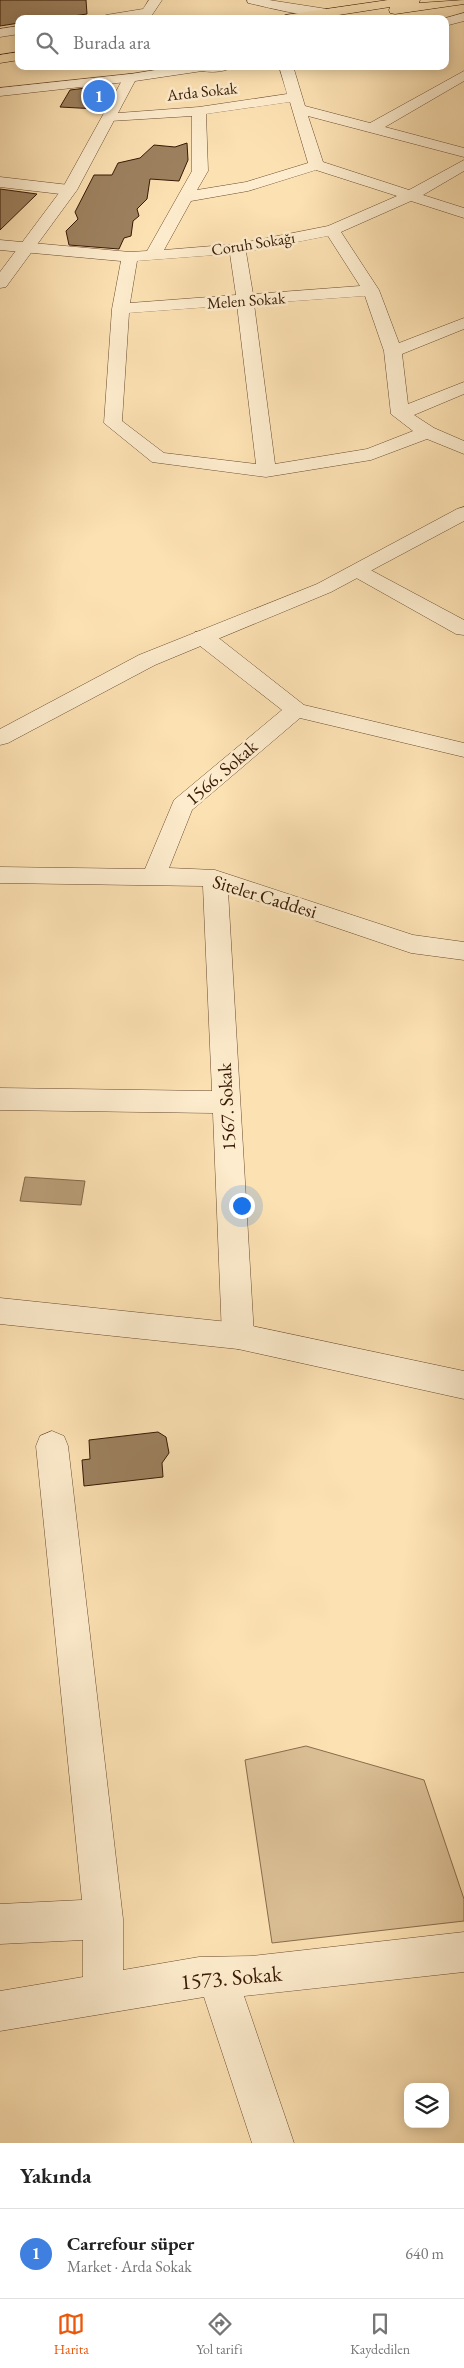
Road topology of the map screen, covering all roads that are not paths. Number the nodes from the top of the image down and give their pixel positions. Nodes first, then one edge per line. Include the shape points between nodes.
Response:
1 (156, 0) edge
2 (245, 0) edge
3 (252, 0) edge
4 (414, 0) edge
5 (464, 0) edge
6 (129, 15) edge
7 (250, 15) dead end
8 (326, 15) edge
9 (337, 15) edge
10 (340, 15) edge
11 (464, 17) edge
12 (449, 22) edge
13 (449, 24) edge
14 (464, 28) edge
15 (15, 31) edge
16 (0, 33) edge
17 (15, 57) edge
18 (0, 59) edge
19 (15, 66) edge
20 (0, 68) edge
21 (187, 70) edge
22 (287, 70) edge
23 (464, 75) edge
24 (130, 78) junction
25 (436, 91) junction
26 (0, 92) edge
27 (455, 94) dead end
28 (299, 103) junction
29 (199, 110) junction
30 (110, 117) junction
31 (373, 128) junction
32 (464, 153) edge
33 (316, 165) junction
34 (464, 165) edge
35 (0, 182) edge
36 (68, 190) junction
37 (410, 196) junction
38 (185, 197) junction
39 (464, 213) edge
40 (332, 230) junction
41 (0, 245) edge
42 (27, 249) junction
43 (237, 249) junction
44 (153, 254) junction
45 (130, 257) junction
46 (1, 280) edge
47 (371, 290) junction
48 (246, 301) junction
49 (121, 309) junction
50 (464, 323) edge
51 (392, 351) junction
52 (464, 387) edge
53 (400, 414) junction
54 (427, 432) junction
55 (464, 448) edge
56 (266, 471) junction
57 (464, 513) edge
58 (358, 571) junction
59 (464, 629) edge
60 (203, 637) junction
61 (296, 710) junction
62 (0, 738) edge
63 (464, 750) edge
64 (0, 874) edge
65 (215, 878) junction
66 (464, 951) edge
67 (0, 1099) edge
68 (226, 1102) junction
69 (0, 1311) edge
70 (238, 1336) junction
71 (464, 1385) edge
72 (52, 1446) dead end
73 (103, 1919) junction
74 (0, 1924) edge
75 (464, 1952) edge
76 (217, 1977) junction
77 (103, 1994) junction
78 (0, 2011) edge
79 (273, 2143) edge

1 - 6 street via 147,12
2 - 7 street
3 - 8 street
4 - 9 highway
5 - 10 highway
11 - 12 street
13 - 14 street
15 - 16 street
17 - 18 highway
19 - 20 highway
21 - 24 street
22 - 28 street
23 - 25 street
24 - 26 street
24 - 30 street
25 - 27 street
25 - 31 street
28 - 29 street, Arda Sokak
28 - 31 street
28 - 33 street
29 - 30 street, Arda Sokak
29 - 38 street via 200,171
30 - 36 street
31 - 32 street
33 - 37 street
33 - 38 street via 248,186
34 - 37 street, Coruh Sokağı
35 - 36 street
36 - 42 street
37 - 39 street
37 - 40 street, Coruh Sokağı
38 - 44 street
40 - 43 street, Coruh Sokağı
40 - 47 street
41 - 42 street, Coruh Sokağı
42 - 45 street, Coruh Sokağı
42 - 46 street
43 - 44 street, Coruh Sokağı
43 - 48 street
44 - 45 street, Coruh Sokağı
45 - 49 street
47 - 48 street, Melen Sokak
47 - 51 street
48 - 49 street, Melen Sokak
48 - 56 street
49 - 56 street via 113,423 159,458
50 - 51 street
51 - 53 street
52 - 53 street
53 - 54 street
54 - 55 street
54 - 56 street via 371,454
57 - 58 street
58 - 59 street
58 - 60 street
60 - 61 street
60 - 62 street via 147,660
61 - 63 street
61 - 65 street, 1566. Sokak via 182,806 154,876
64 - 65 street, Siteler Caddesi
65 - 66 street, Siteler Caddesi via 411,944
65 - 68 street, 1567. Sokak
67 - 68 street
68 - 70 street, 1567. Sokak
69 - 70 street
70 - 71 street
72 - 73 street
73 - 74 street
73 - 77 street
75 - 76 street, 1573. Sokak via 252,1976
76 - 77 street, 1573. Sokak via 200,1977
76 - 79 street
77 - 78 street, 1573. Sokak

